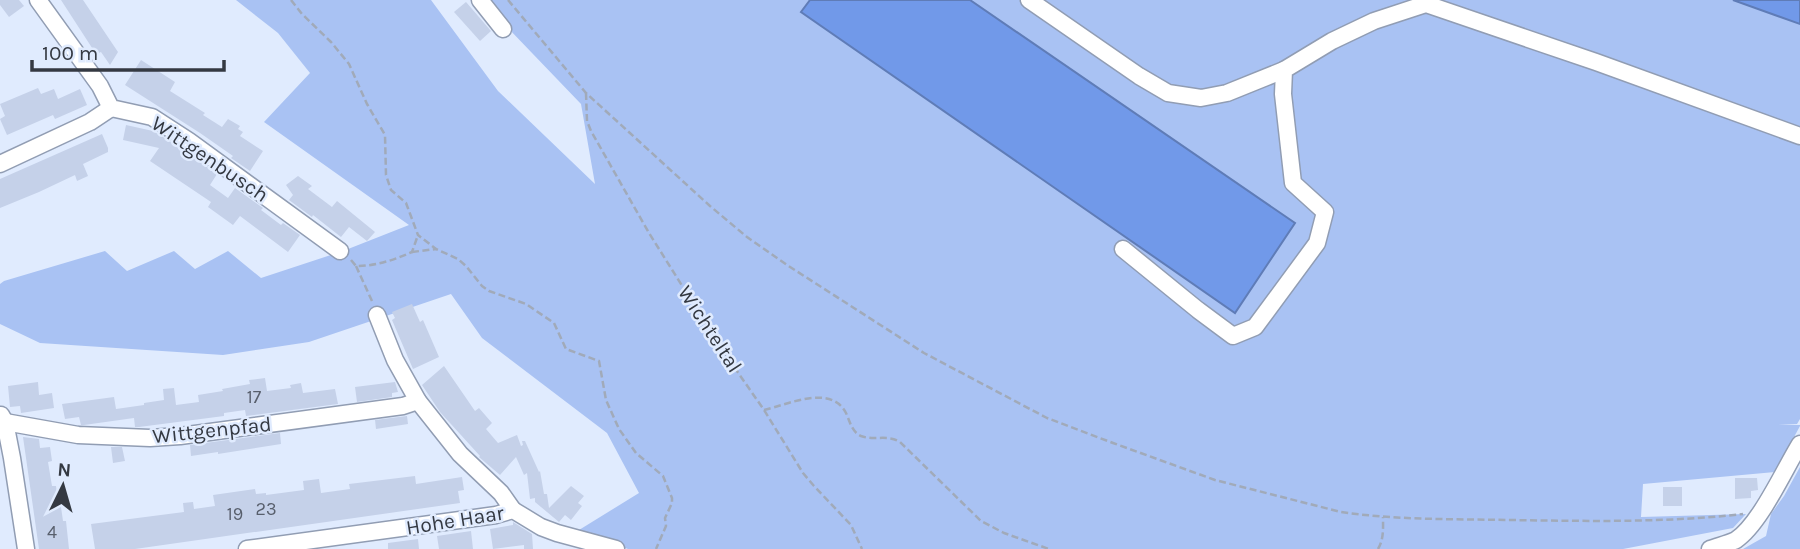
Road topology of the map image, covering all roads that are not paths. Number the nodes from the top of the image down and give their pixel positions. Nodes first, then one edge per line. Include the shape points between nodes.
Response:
1 (38, 0) edge
2 (480, 0) edge
3 (1029, 0) edge
4 (1426, 2) edge
5 (503, 29) dead end
6 (1284, 70) junction
7 (111, 108) junction
8 (1800, 136) edge
9 (0, 164) edge
10 (1123, 249) dead end
11 (340, 251) road end
12 (377, 315) road end
13 (418, 401) junction
14 (3, 418) edge
15 (1800, 444) edge
16 (513, 510) junction
17 (26, 549) edge
18 (247, 549) edge
19 (615, 549) edge
20 (1710, 549) edge

1 - 7 street
2 - 5 street
3 - 6 street via 1168,93 1201,98 1227,93
4 - 6 street via 1332,41
4 - 8 street
6 - 10 street via 1293,183 1325,212 1317,243 1255,327 1233,336
7 - 9 street
7 - 11 street, Wittgenbusch via 152,117
12 - 13 street
13 - 14 street, Wittgenpfad via 170,437 78,435
13 - 16 street
14 - 17 street
15 - 20 street via 1753,524 1735,540
16 - 18 street, Hohe Haar
16 - 19 street, Hohe Haar via 541,527

